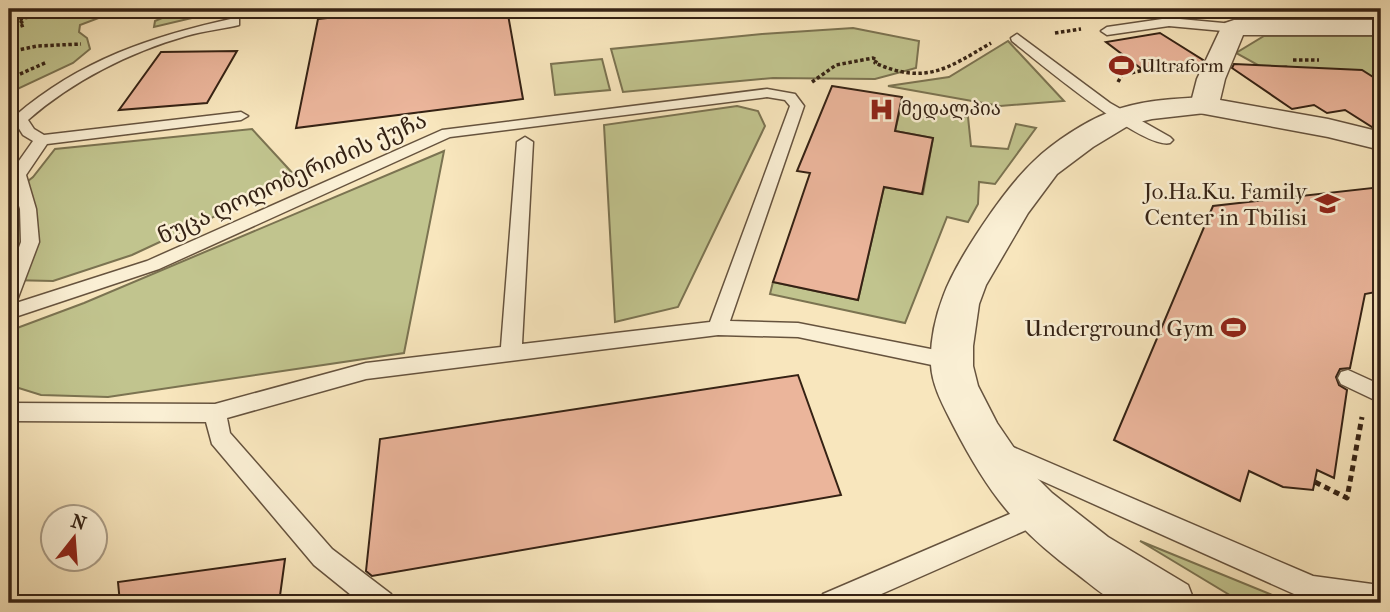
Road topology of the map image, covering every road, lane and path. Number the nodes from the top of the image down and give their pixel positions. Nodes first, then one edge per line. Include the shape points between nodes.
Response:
1 (9, 9) edge
2 (16, 9) edge
3 (48, 9) edge
4 (330, 9) edge
5 (235, 22) joint
6 (1381, 27) edge
7 (1234, 28) junction
8 (9, 30) edge
9 (1107, 31) joint
10 (1017, 38) junction
11 (9, 40) edge
12 (11, 52) edge
13 (72, 52) dead end
14 (52, 60) dead end
15 (9, 79) edge
16 (767, 93) junction
17 (1205, 106) junction
18 (242, 116) dead end
19 (1121, 118) junction
20 (42, 139) junction
21 (1165, 140) dead end
22 (1381, 141) edge
23 (525, 142) dead end
24 (13, 179) edge
25 (9, 298) edge
26 (9, 312) edge
27 (718, 328) junction
28 (1381, 345) edge
29 (511, 354) junction
30 (951, 360) junction
31 (1365, 387) edge
32 (9, 412) edge
33 (215, 413) junction
34 (989, 446) junction
35 (1315, 481) dead end
36 (1041, 512) junction
37 (1381, 593) edge
38 (382, 603) edge
39 (832, 603) edge
40 (1168, 603) edge

1 - 2 path
3 - 8 path via 52,12 19,19 24,25
4 - 5 path
5 - 20 lane via 181,33 66,84 20,119 28,132
6 - 7 street
7 - 9 lane via 1168,22
7 - 17 street via 1211,79
9 - 10 path via 1088,28
10 - 16 path via 994,41 945,70 917,77 890,70 873,58 836,65 815,81
10 - 19 lane
11 - 12 path via 13,41
12 - 13 path via 81,44
14 - 15 path
16 - 26 lane, ნუცა ღოღობერიძის ქუჩა via 447,133 153,265
16 - 27 lane via 790,97 797,106
17 - 19 street
17 - 22 street
18 - 20 lane
19 - 21 lane
19 - 30 street via 1044,168 1010,215 962,294
20 - 24 lane
23 - 29 lane
24 - 25 lane via 28,209 30,243
27 - 29 lane
27 - 30 lane via 797,330
28 - 31 path
29 - 33 lane via 366,370
30 - 34 street via 959,393
31 - 35 path via 1347,498
32 - 33 lane
33 - 38 lane via 220,437 323,557
34 - 36 street via 1018,492
34 - 37 lane via 1312,589 1373,597
36 - 39 lane
36 - 40 street via 1146,593

